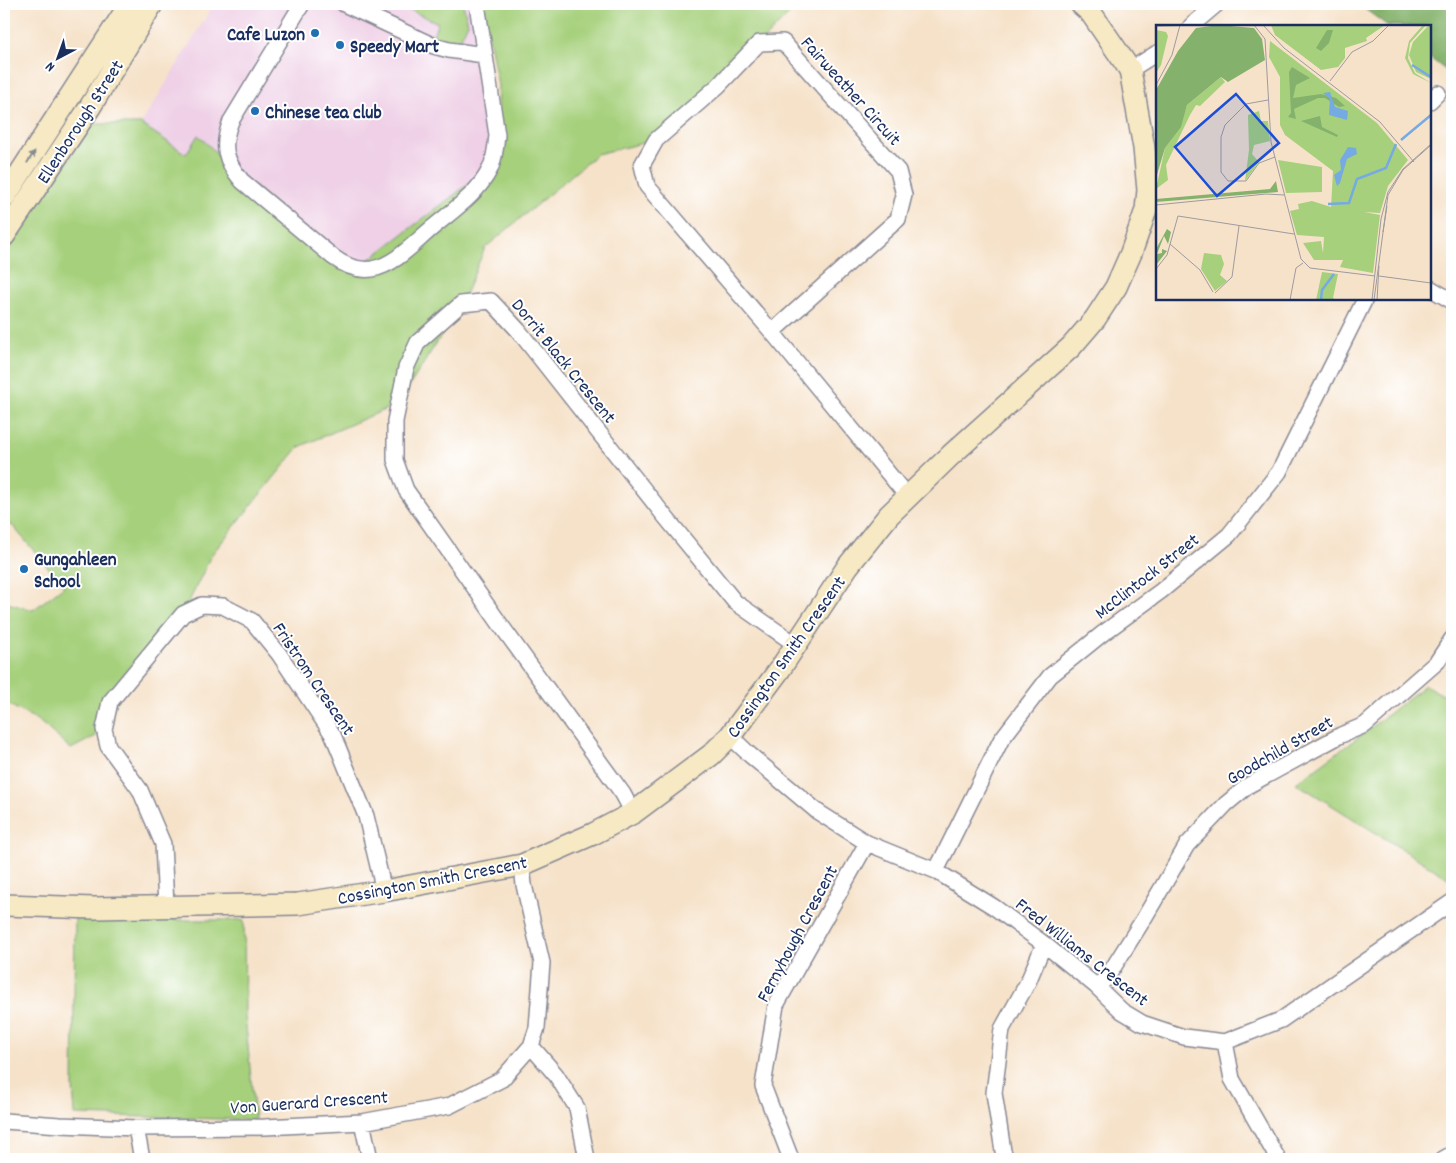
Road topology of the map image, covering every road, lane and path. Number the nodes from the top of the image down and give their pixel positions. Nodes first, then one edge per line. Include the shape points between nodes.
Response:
1 (130, 4) edge
2 (152, 4) edge
3 (302, 4) edge
4 (344, 4) edge
5 (477, 4) edge
6 (1081, 4) edge
7 (1216, 4) edge
8 (1191, 25) edge
9 (1156, 54) edge
10 (484, 55) junction
11 (1130, 70) junction
12 (4, 198) edge
13 (1152, 201) edge
14 (4, 236) edge
15 (1431, 289) edge
16 (1365, 300) edge
17 (1452, 301) edge
18 (772, 332) junction
19 (907, 496) junction
20 (1452, 640) edge
21 (795, 644) junction
22 (730, 736) junction
23 (633, 813) junction
24 (867, 843) junction
25 (522, 865) junction
26 (936, 871) junction
27 (384, 891) junction
28 (1452, 902) edge
29 (4, 906) edge
30 (166, 906) junction
31 (1044, 944) junction
32 (1096, 986) junction
33 (1225, 1042) junction
34 (531, 1046) junction
35 (4, 1121) edge
36 (362, 1122) junction
37 (136, 1128) junction
38 (1452, 1154) edge
39 (142, 1159) edge
40 (370, 1159) edge
41 (587, 1159) edge
42 (791, 1159) edge
43 (1006, 1159) edge
44 (1278, 1159) edge
45 (1443, 1159) edge

12 -> 1 street, Ellenborough Street
2 - 14 street, Ellenborough Street via 90,107
3 - 10 street via 231,121 226,136 226,153 230,166 242,181 352,268 371,269 400,254 466,199 490,169 497,135
4 - 10 street via 434,46
5 - 10 street
6 - 11 street, Cossington Smith Crescent via 1091,13
7 - 8 street
9 - 11 street
11 - 13 street, Cossington Smith Crescent
13 - 19 street, Cossington Smith Crescent via 1116,287 1095,319 1071,347
15 - 17 street
16 - 26 street, McClintock Street via 1279,472 1229,535 1161,592 1050,676 1001,740
18 - 18 street, Fairweather Circuit via 647,186 642,165 656,140 718,86 759,43 783,42 898,171 904,194 898,219
18 - 19 street, Fairweather Circuit
19 - 21 street, Cossington Smith Crescent via 848,566
20 - 32 street, Goodchild Street via 1437,662 1365,725 1249,785 1226,804 1186,845 1106,979
21 - 22 street, Cossington Smith Crescent
21 - 23 street, Dorrit Black Crescent via 735,602 518,330 491,301 461,304 418,342 406,368 395,421 395,460 406,490 623,794
22 - 23 street, Cossington Smith Crescent via 711,755
22 - 24 street, Fred Williams Crescent via 818,812
23 - 25 street, Cossington Smith Crescent
24 - 26 street, Fred Williams Crescent
24 - 42 street, Fernyhough Crescent via 776,1005 763,1086
25 - 27 street, Cossington Smith Crescent
25 - 34 street, Von Guerard Crescent via 542,963 537,1028
26 - 31 street, Fred Williams Crescent via 994,907
27 - 30 street, Cossington Smith Crescent via 298,904
27 - 30 street, Fristrom Crescent via 366,816 333,735 279,654 252,621 223,606 202,606 183,614 110,702 104,729 108,746 140,790 163,844
28 - 33 street, Fred Williams Crescent via 1281,1020
29 - 30 street, Cossington Smith Crescent
31 - 32 street, Fred Williams Crescent
31 - 43 street via 1002,1029 994,1093
32 - 33 street, Fred Williams Crescent via 1122,1011 1142,1023 1184,1037
33 - 44 street via 1232,1080
34 - 36 street, Von Guerard Crescent via 502,1079 449,1106
34 - 41 street via 556,1075 577,1108
35 - 37 street, Von Guerard Crescent
36 - 37 street, Von Guerard Crescent
36 - 40 street
37 - 39 street
38 - 45 street

